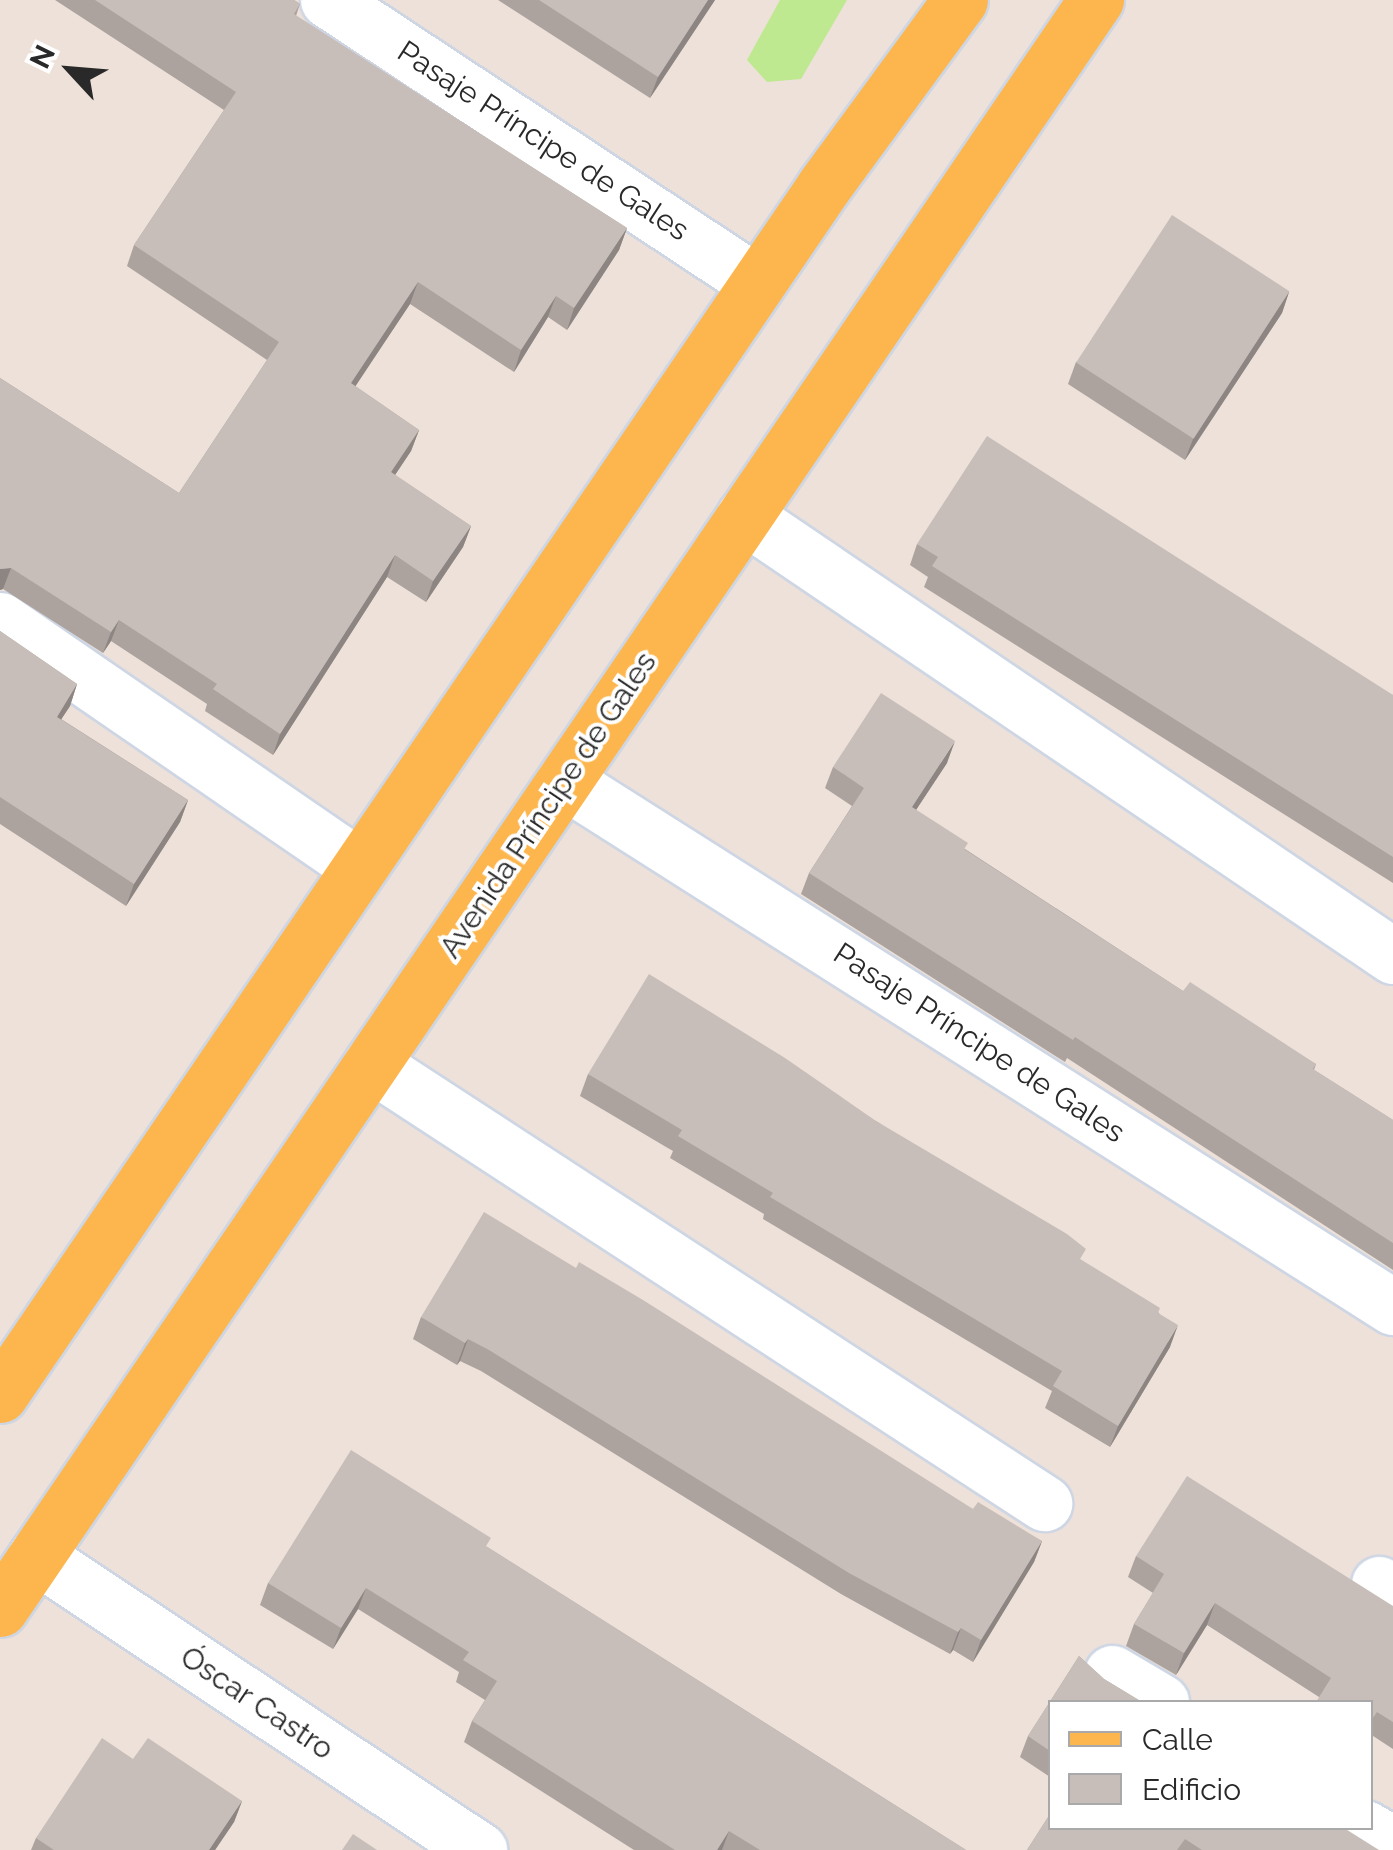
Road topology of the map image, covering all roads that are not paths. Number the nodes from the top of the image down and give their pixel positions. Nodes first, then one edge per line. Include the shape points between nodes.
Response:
1 (328, 0) edge
2 (960, 0) edge
3 (1096, 0) edge
4 (757, 283) junction
5 (744, 516) junction
6 (0, 620) edge
7 (564, 781) junction
8 (359, 867) junction
9 (1393, 956) edge
10 (371, 1064) junction
11 (1393, 1308) edge
12 (0, 1396) edge
13 (1044, 1503) dead end
14 (36, 1556) junction
15 (0, 1610) edge
16 (1112, 1673) dead end
17 (1158, 1700) edge
18 (1368, 1830) edge
19 (1393, 1844) edge
20 (479, 1850) edge

1 - 4 street, Pasaje Príncipe de Gales
2 - 4 main road
3 - 5 main road, Avenida Príncipe de Gales
4 - 8 main road
5 - 7 main road, Avenida Príncipe de Gales
5 - 9 street
6 - 8 street
7 - 10 main road, Avenida Príncipe de Gales
7 - 11 street, Pasaje Príncipe de Gales
8 - 12 main road
10 - 13 street
10 - 14 main road, Avenida Príncipe de Gales
14 - 15 main road, Avenida Príncipe de Gales
14 - 20 street, Óscar Castro
16 - 17 street
18 - 19 street

